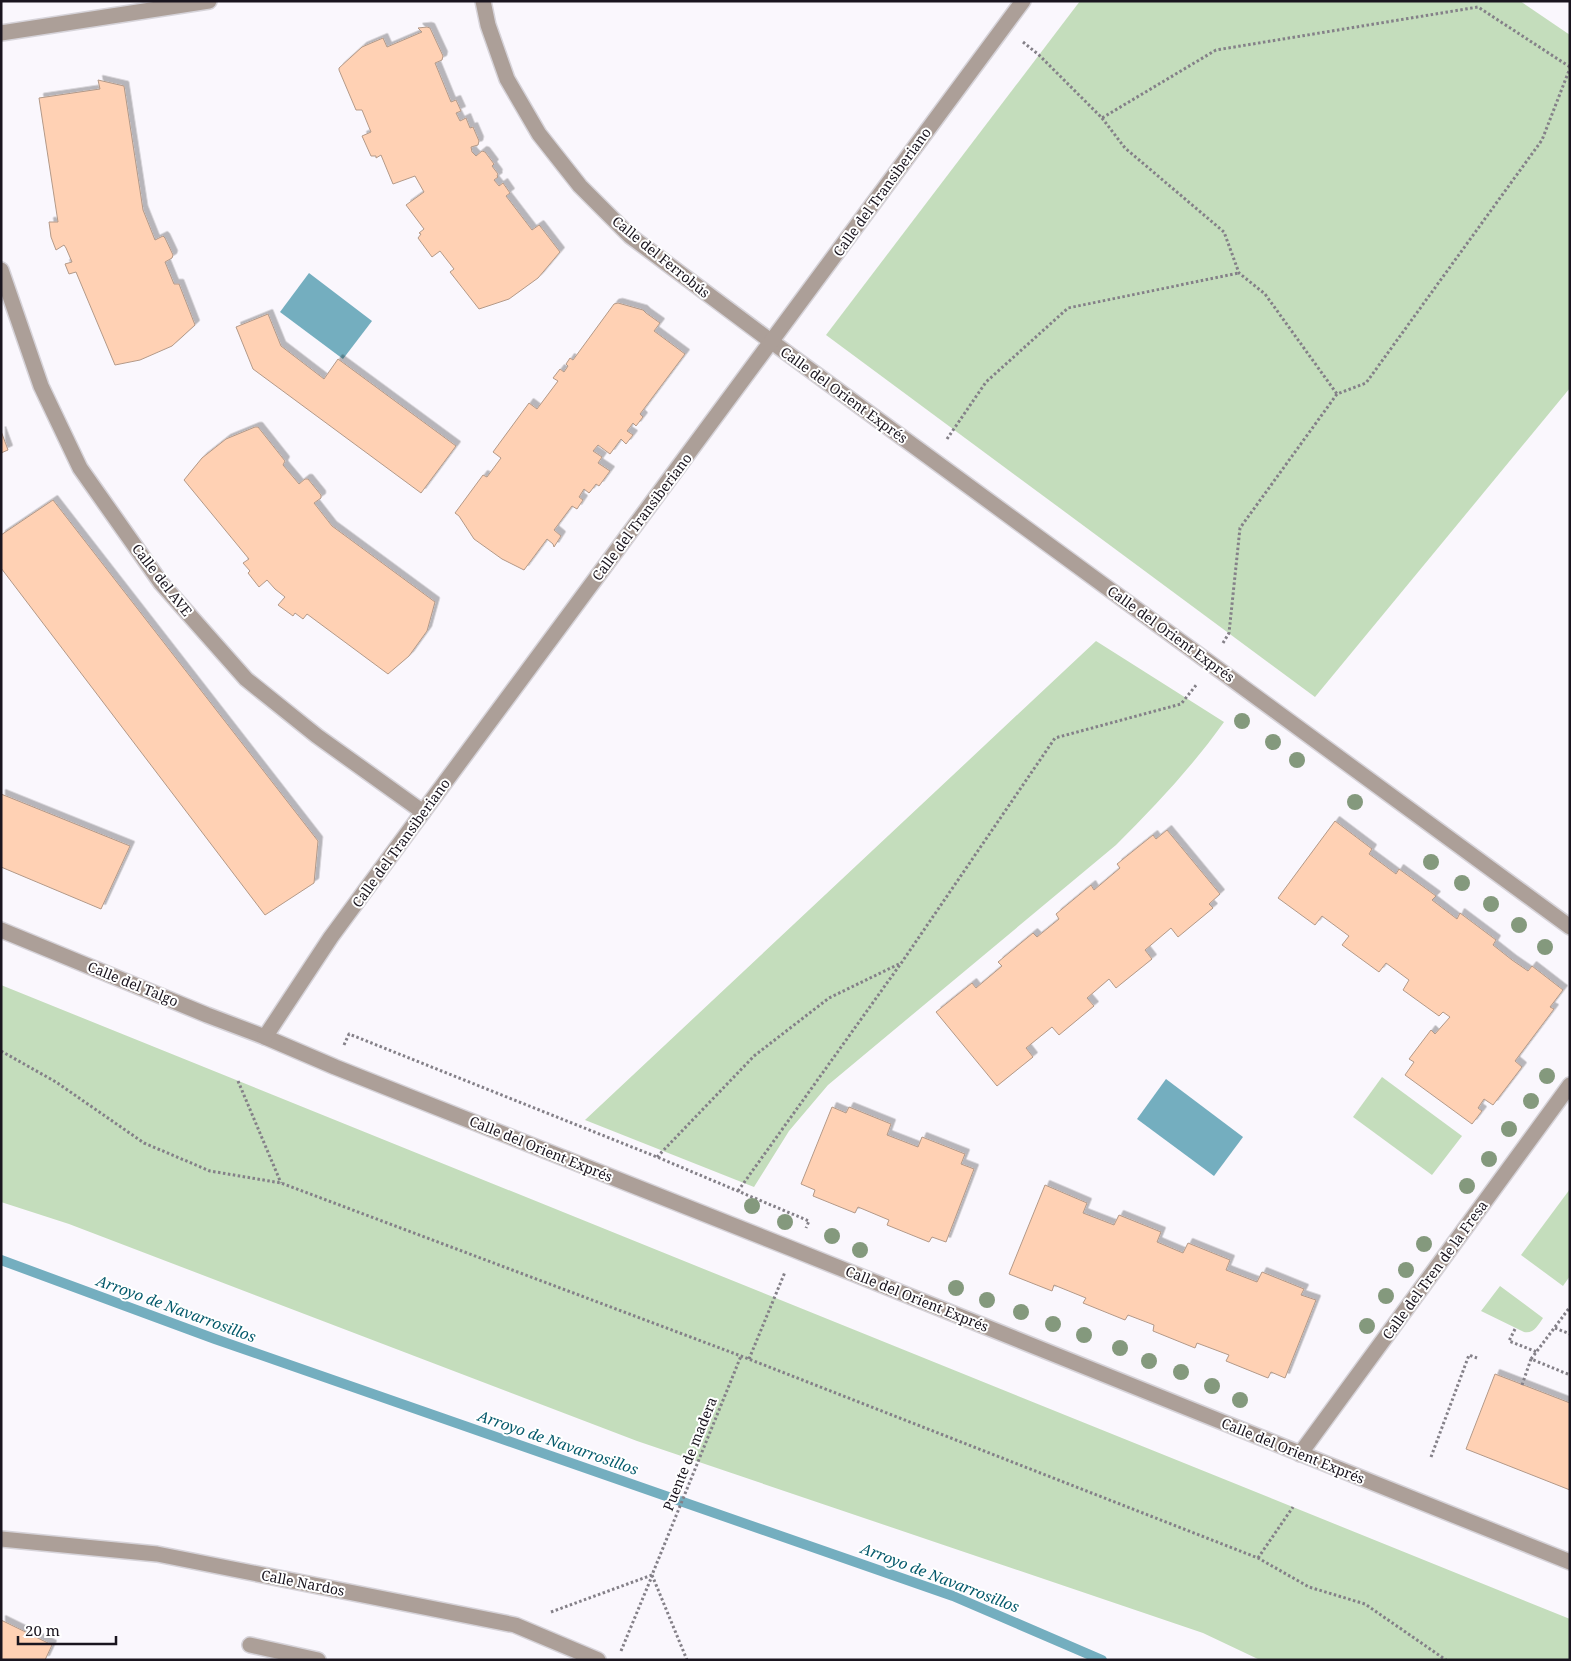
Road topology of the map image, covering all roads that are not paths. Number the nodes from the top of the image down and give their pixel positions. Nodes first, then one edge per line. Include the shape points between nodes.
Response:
1 (209, 1) edge
2 (483, 1) edge
3 (1023, 1) edge
4 (1, 33) edge
5 (1, 270) edge
6 (772, 342) junction
7 (423, 812) junction
8 (1570, 927) edge
9 (1, 930) edge
10 (265, 1037) junction
11 (1570, 1085) edge
12 (1300, 1454) junction
13 (1, 1539) edge
14 (1570, 1562) edge
15 (250, 1645) dead end
16 (318, 1660) edge
17 (598, 1660) edge

1 - 4 street
2 - 6 street, Calle del Ferrobús via 507,79 539,134 580,186 630,236
3 - 6 street, Calle del Transiberiano
5 - 7 street, Calle del AVE via 41,386 80,468 161,583 246,679
6 - 7 street, Calle del Transiberiano
6 - 8 street, Calle del Orient Exprés
7 - 10 street, Calle del Transiberiano via 331,937
9 - 10 street, Calle del Talgo
10 - 12 street, Calle del Orient Exprés
11 - 12 street, Calle del Tren de la Fresa
12 - 14 street, Calle del Orient Exprés
13 - 17 street, Calle Nardos via 157,1554 515,1625
15 - 16 street

